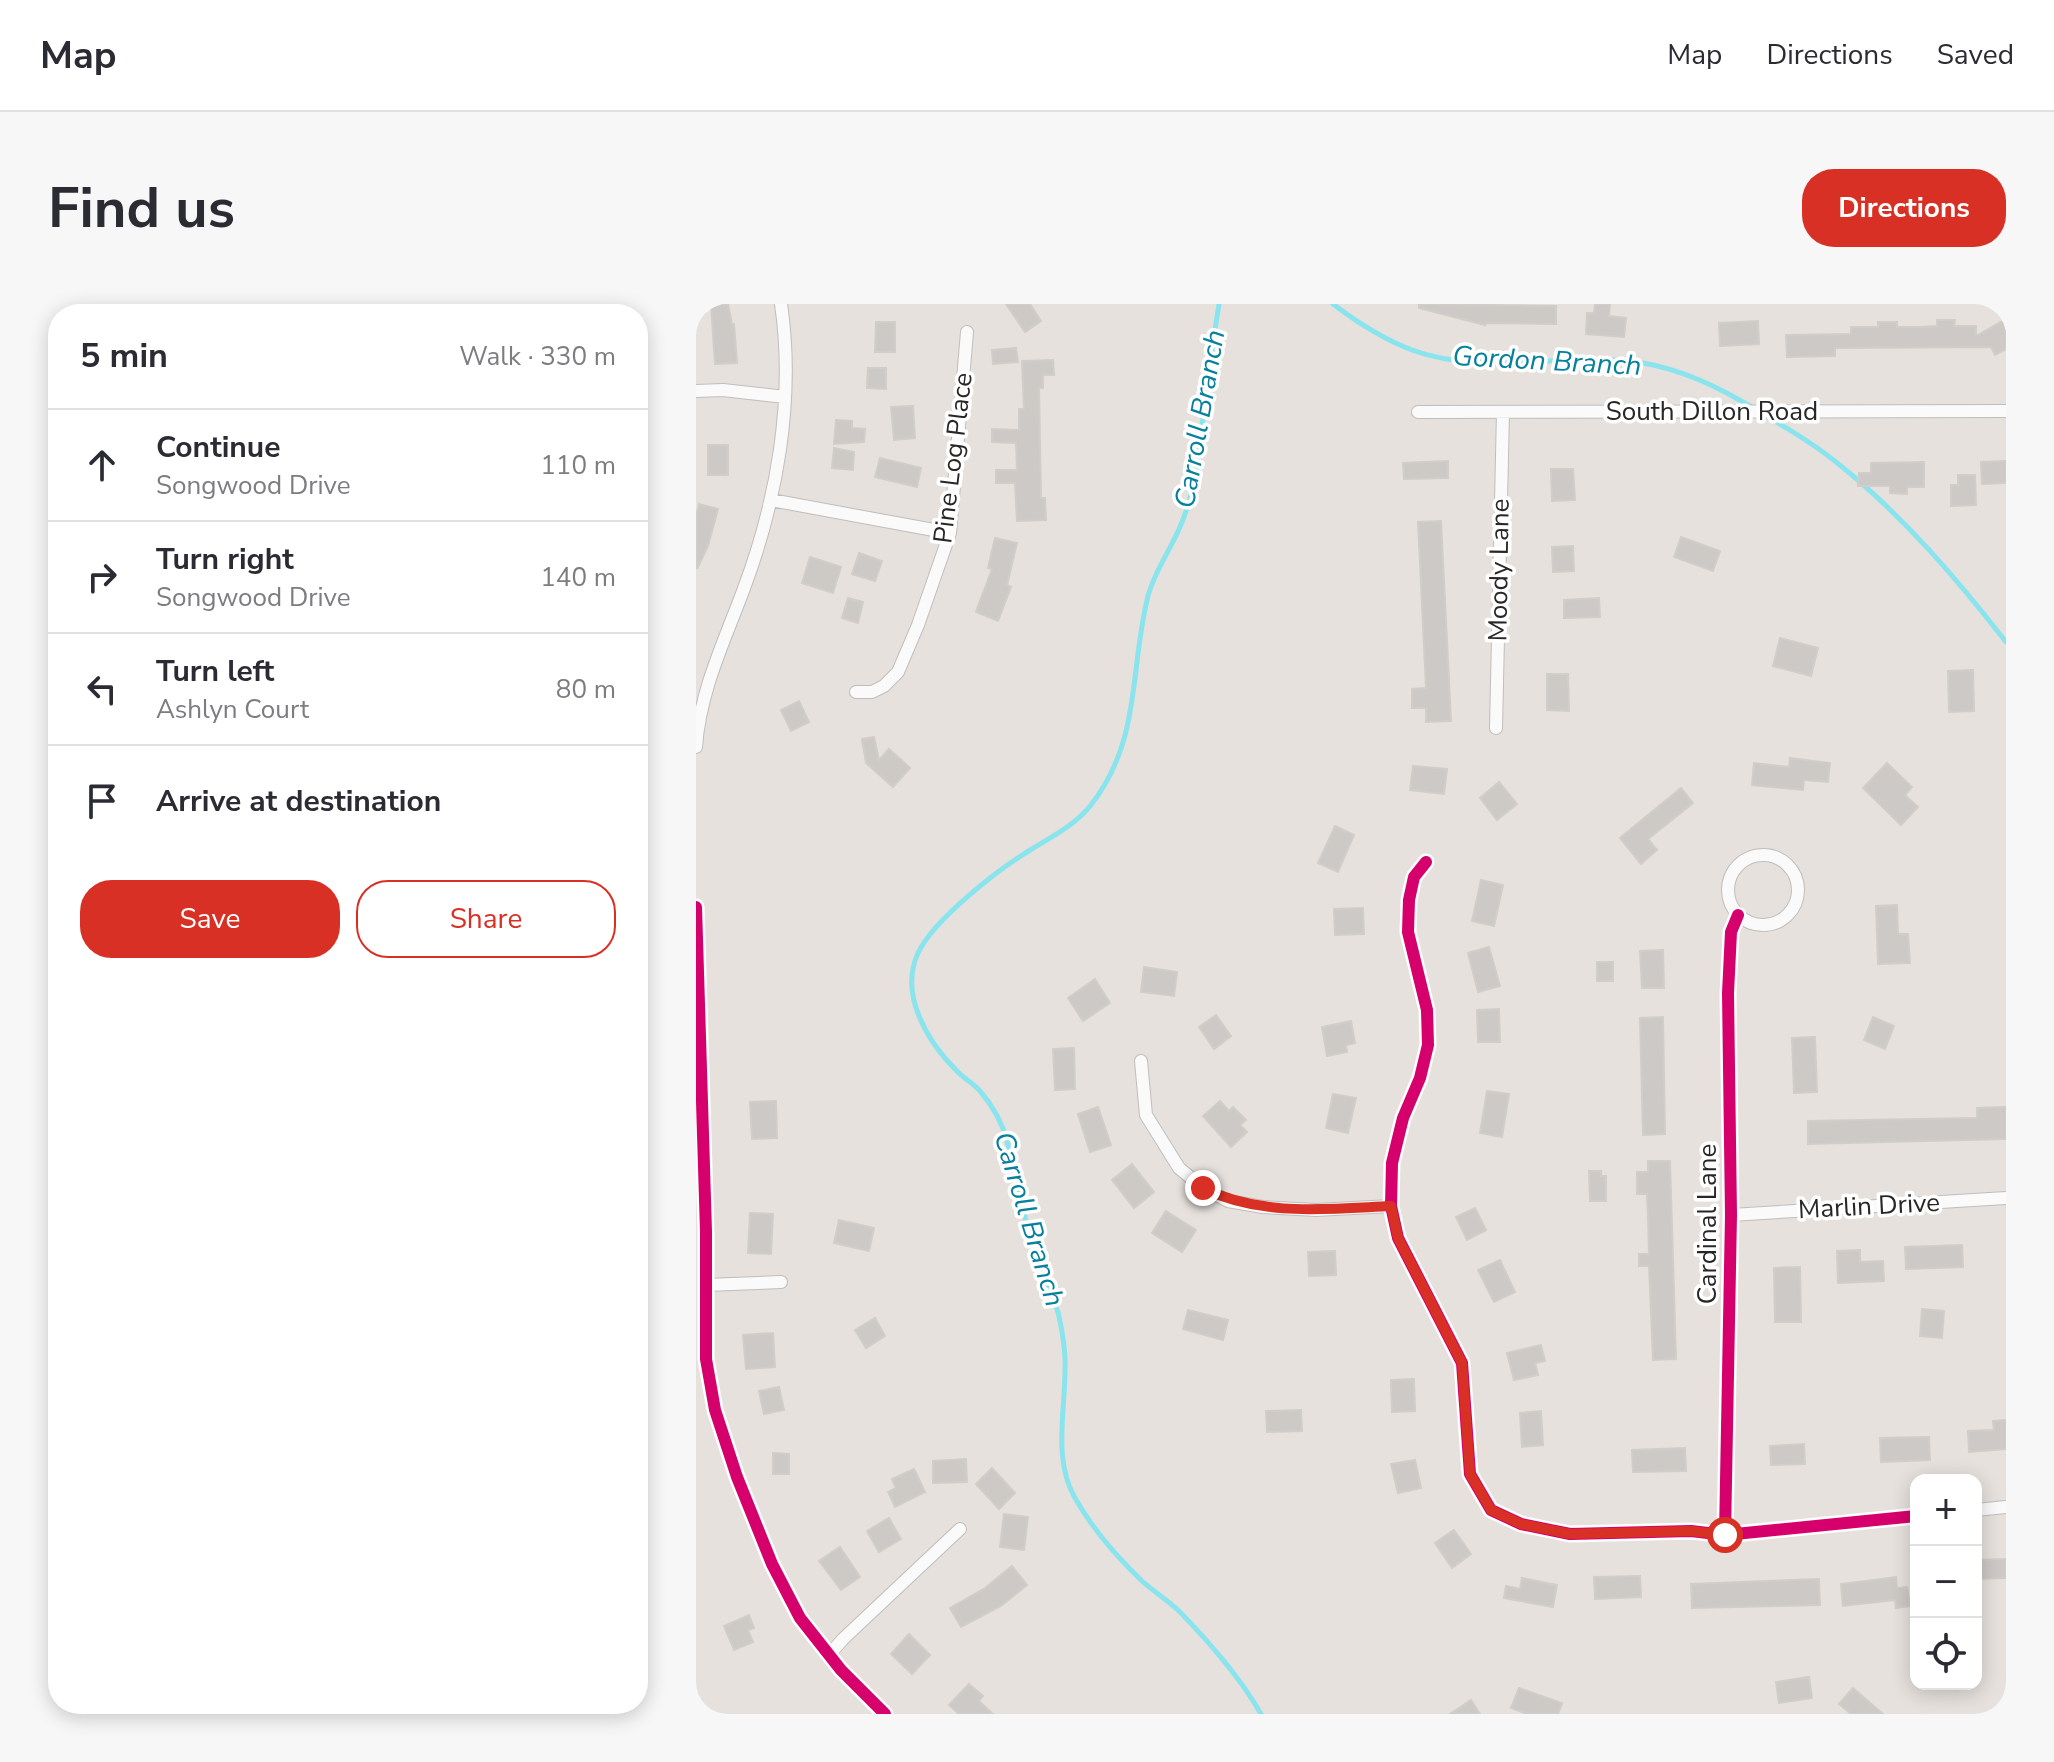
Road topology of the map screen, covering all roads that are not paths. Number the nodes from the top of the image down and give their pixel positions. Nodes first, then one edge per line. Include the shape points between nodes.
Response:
1 (781, 304) edge
2 (967, 332) dead end
3 (696, 391) edge
4 (785, 397) junction
5 (2006, 411) edge
6 (1418, 412) dead end
7 (1503, 412) junction
8 (771, 500) junction
9 (950, 533) junction
10 (856, 692) dead end
11 (1496, 728) dead end
12 (696, 747) edge
13 (1426, 862) dead end
14 (696, 907) edge
15 (1738, 915) junction
16 (698, 986) edge
17 (1141, 1061) dead end
18 (2006, 1198) edge
19 (1391, 1206) junction
20 (1731, 1215) junction
21 (781, 1282) dead end
22 (706, 1285) junction
23 (2006, 1507) edge
24 (1982, 1509) edge
25 (1910, 1517) edge
26 (960, 1529) dead end
27 (1725, 1535) junction
28 (829, 1655) junction
29 (885, 1714) edge

1 - 4 street
2 - 9 street, Pine Log Place
3 - 4 street
4 - 8 street
5 - 7 street, South Dillon Road
6 - 7 street, South Dillon Road
7 - 11 street, Moody Lane
8 - 9 street
8 - 12 street via 744,589 714,662
9 - 10 street, Pine Log Place via 898,672 872,692
13 - 19 street via 1414,877 1408,932 1427,1010 1428,1045 1392,1163
14 - 16 street
15 - 15 street, Cardinal Lane via 1728,895 1739,864 1760,855 1775,857 1790,868 1798,890 1790,912 1759,925
15 - 20 street, Cardinal Lane via 1731,932 1728,993
16 - 22 street
17 - 19 street via 1146,1115 1179,1168 1203,1188 1228,1201 1263,1207
18 - 20 street, Marlin Drive
19 - 27 street via 1398,1238 1462,1363 1470,1474 1491,1510 1521,1524 1570,1534
20 - 27 street, Cardinal Lane
21 - 22 street
22 - 28 street via 706,1359 715,1410 737,1477 772,1564 800,1618
23 - 24 street
25 - 27 street
26 - 28 street
28 - 29 street

